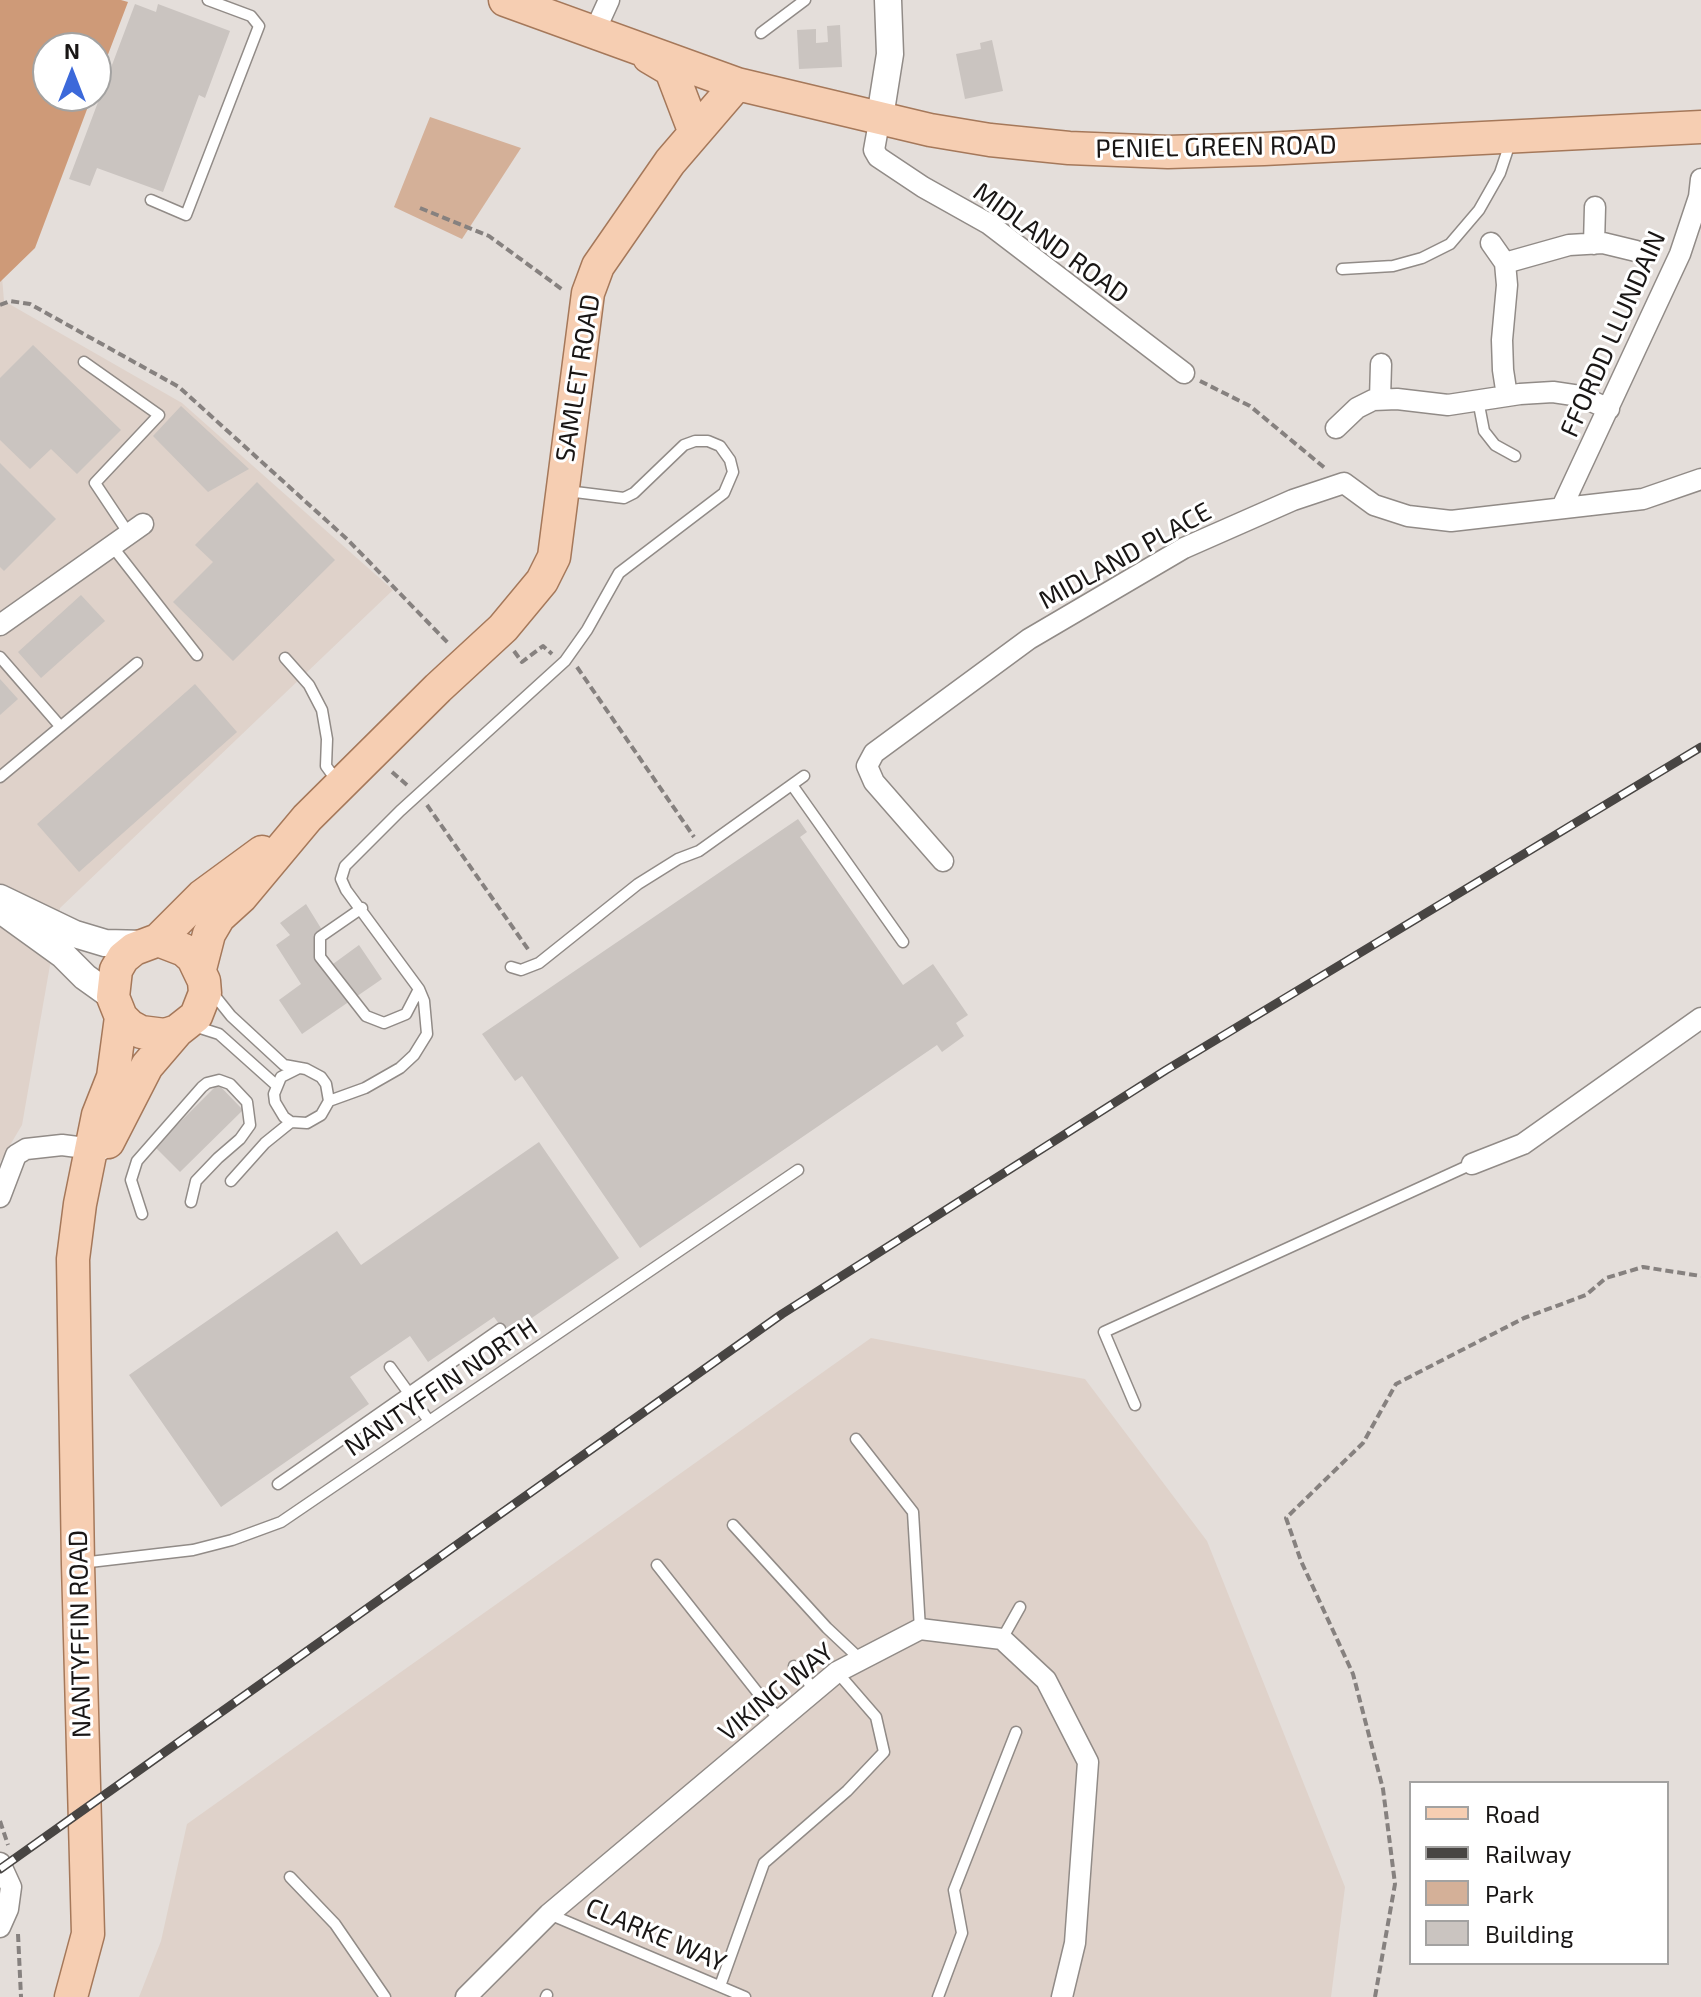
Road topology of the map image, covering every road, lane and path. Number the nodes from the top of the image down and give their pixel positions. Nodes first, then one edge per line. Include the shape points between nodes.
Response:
1 (208, 0) edge
2 (505, 0) edge
3 (609, 0) edge
4 (805, 0) edge
5 (888, 0) edge
6 (594, 33) junction
7 (761, 33) dead end
8 (634, 47) junction
9 (737, 84) junction
10 (880, 117) junction
11 (1701, 127) edge
12 (695, 133) junction
13 (1512, 138) junction
14 (1701, 179) edge
15 (151, 200) dead end
16 (1595, 207) dead end
17 (420, 208) dead end
18 (1491, 243) dead end
19 (1594, 244) junction
20 (1636, 251) dead end
21 (1680, 254) junction
22 (1701, 258) edge
23 (1505, 263) junction
24 (1342, 269) dead end
25 (0, 305) edge
26 (587, 306) junction
27 (84, 362) dead end
28 (1381, 364) dead end
29 (1184, 373) joint
30 (1507, 396) junction
31 (1380, 399) junction
32 (1478, 400) junction
33 (1609, 409) junction
34 (1336, 428) dead end
35 (1515, 456) dead end
36 (1701, 479) edge
37 (1344, 483) junction
38 (561, 490) junction
39 (1562, 507) junction
40 (128, 535) junction
41 (0, 625) edge
42 (449, 643) dead end
43 (511, 647) dead end
44 (197, 655) dead end
45 (0, 657) edge
46 (285, 658) dead end
47 (565, 661) junction
48 (137, 663) dead end
49 (60, 726) junction
50 (804, 776) dead end
51 (0, 777) edge
52 (792, 785) junction
53 (341, 786) junction
54 (418, 795) junction
55 (307, 818) junction
56 (699, 851) junction
57 (943, 861) dead end
58 (0, 898) edge
59 (362, 908) junction
60 (0, 910) edge
61 (152, 942) junction
62 (903, 942) dead end
63 (539, 963) junction
64 (511, 967) dead end
65 (202, 975) junction
66 (419, 989) junction
67 (117, 1007) junction
68 (1701, 1018) edge
69 (182, 1028) junction
70 (297, 1069) junction
71 (276, 1085) junction
72 (329, 1101) junction
73 (291, 1122) junction
74 (97, 1149) junction
75 (1472, 1164) joint
76 (798, 1170) dead end
77 (231, 1181) dead end
78 (0, 1197) edge
79 (191, 1202) dead end
80 (142, 1214) dead end
81 (1701, 1276) edge
82 (500, 1329) dead end
83 (390, 1367) dead end
84 (409, 1393) junction
85 (1135, 1405) dead end
86 (429, 1421) junction
87 (856, 1439) dead end
88 (278, 1484) dead end
89 (733, 1525) dead end
90 (78, 1564) junction
91 (657, 1565) dead end
92 (1020, 1607) dead end
93 (920, 1629) junction
94 (1002, 1639) junction
95 (860, 1659) junction
96 (794, 1666) dead end
97 (837, 1672) junction
98 (815, 1690) junction
99 (780, 1721) junction
100 (1016, 1732) dead end
101 (0, 1863) edge
102 (290, 1877) dead end
103 (549, 1914) junction
104 (0, 1927) edge
105 (720, 1986) junction
106 (380, 1995) edge
107 (71, 1997) edge
108 (466, 1997) edge
109 (745, 1997) edge
110 (938, 1997) edge
111 (1062, 1997) edge
112 (1375, 1997) edge

1 - 15 lane via 251,16 259,26 186,215
2 - 6 main road
3 - 6 street
4 - 7 lane
5 - 10 street via 890,54
6 - 8 main road
8 - 9 main road
8 - 12 main road via 671,70
9 - 10 main road, PENIEL GREEN ROAD
9 - 12 main road, SAMLET ROAD
10 - 13 main road, PENIEL GREEN ROAD via 990,140 1168,152
10 - 29 street, MIDLAND ROAD via 874,150 878,157 989,224
11 - 13 main road, PENIEL GREEN ROAD
12 - 26 main road, SAMLET ROAD via 612,243 598,266
13 - 24 lane via 1479,210 1450,244 1393,266
14 - 21 street, FFORDD LLUNDAIN
16 - 19 street
17 - 26 path via 489,236
18 - 23 street
19 - 20 street
19 - 23 street via 1569,245
21 - 22 street
21 - 33 street, FFORDD LLUNDAIN
23 - 30 street
25 - 42 path via 30,304 179,387 348,540
26 - 38 main road, SAMLET ROAD
27 - 40 lane via 159,415 95,483
28 - 31 street
29 - 37 path via 1250,406
30 - 32 street
30 - 33 street via 1553,392 1580,396
31 - 32 street via 1448,405
31 - 34 street via 1357,408
32 - 35 lane via 1484,431
33 - 39 street, FFORDD LLUNDAIN
36 - 39 street via 1643,499
37 - 39 street via 1374,505 1451,521
37 - 57 street, MIDLAND PLACE via 1184,548 1029,639 874,753 867,766 874,782
38 - 47 lane via 624,498 695,441 720,446 733,472 724,493 619,573
38 - 53 main road, SAMLET ROAD via 554,557 542,581 503,628
40 - 41 street
40 - 44 lane
43 - 47 path via 522,662 543,646
45 - 49 lane
46 - 53 lane via 322,710 326,766
47 - 54 lane
47 - 56 path via 579,668 696,839
48 - 49 lane
49 - 51 lane
50 - 52 lane
52 - 56 lane
52 - 62 lane
53 - 55 main road, SAMLET ROAD
54 - 59 lane via 345,866 341,879
54 - 63 path
55 - 61 main road, SAMLET ROAD via 202,896
55 - 65 main road, SAMLET ROAD via 219,917 202,952
56 - 63 lane via 638,884
58 - 61 street via 105,943
59 - 66 lane
59 - 66 lane via 320,937 320,957 366,1016 384,1023 406,1014
60 - 67 street via 63,955
61 - 65 main road via 184,950
61 - 67 main road via 134,949 116,970
63 - 64 lane via 521,970
65 - 69 main road via 202,1005
65 - 70 lane via 231,1016 284,1065
66 - 72 lane via 427,1034 414,1055 365,1088
67 - 69 main road via 141,1032 165,1035
67 - 74 main road, NANTYFFIN ROAD via 113,1077 98,1115
68 - 75 street via 1523,1144
69 - 71 lane via 219,1034
69 - 74 main road, NANTYFFIN ROAD via 147,1066
70 - 71 lane
70 - 72 lane via 321,1077
71 - 73 lane via 275,1102
72 - 73 lane via 315,1120
73 - 77 lane
74 - 78 street via 26,1149 16,1155
74 - 90 main road, NANTYFFIN ROAD via 75,1334
75 - 85 lane via 1104,1332
76 - 86 lane, NANTYFFIN NORTH
79 - 80 lane via 196,1181 250,1125 247,1102 224,1081 207,1083 141,1153 131,1180
81 - 112 path via 1643,1267 1606,1278 1586,1295 1524,1318 1396,1384 1363,1443 1286,1518 1353,1674 1383,1789 1395,1884
82 - 84 lane
83 - 84 lane
84 - 86 lane
84 - 88 lane
86 - 90 lane, NANTYFFIN NORTH via 262,1530 193,1550
87 - 93 lane via 913,1512
89 - 95 lane
90 - 107 main road, NANTYFFIN ROAD via 88,1934
91 - 99 lane
92 - 94 lane
93 - 94 street
93 - 95 street, VIKING WAY
94 - 111 street via 1046,1680 1088,1762 1075,1943
95 - 97 street, VIKING WAY
96 - 98 lane
97 - 98 street, VIKING WAY
97 - 105 lane via 876,1717 884,1752 764,1863
98 - 99 street, VIKING WAY
99 - 103 street, VIKING WAY
100 - 110 lane via 954,1890 962,1933
101 - 104 street via 11,1887
102 - 106 lane via 335,1924
103 - 105 lane, CLARKE WAY
103 - 108 street, VIKING WAY
105 - 109 lane, CLARKE WAY

